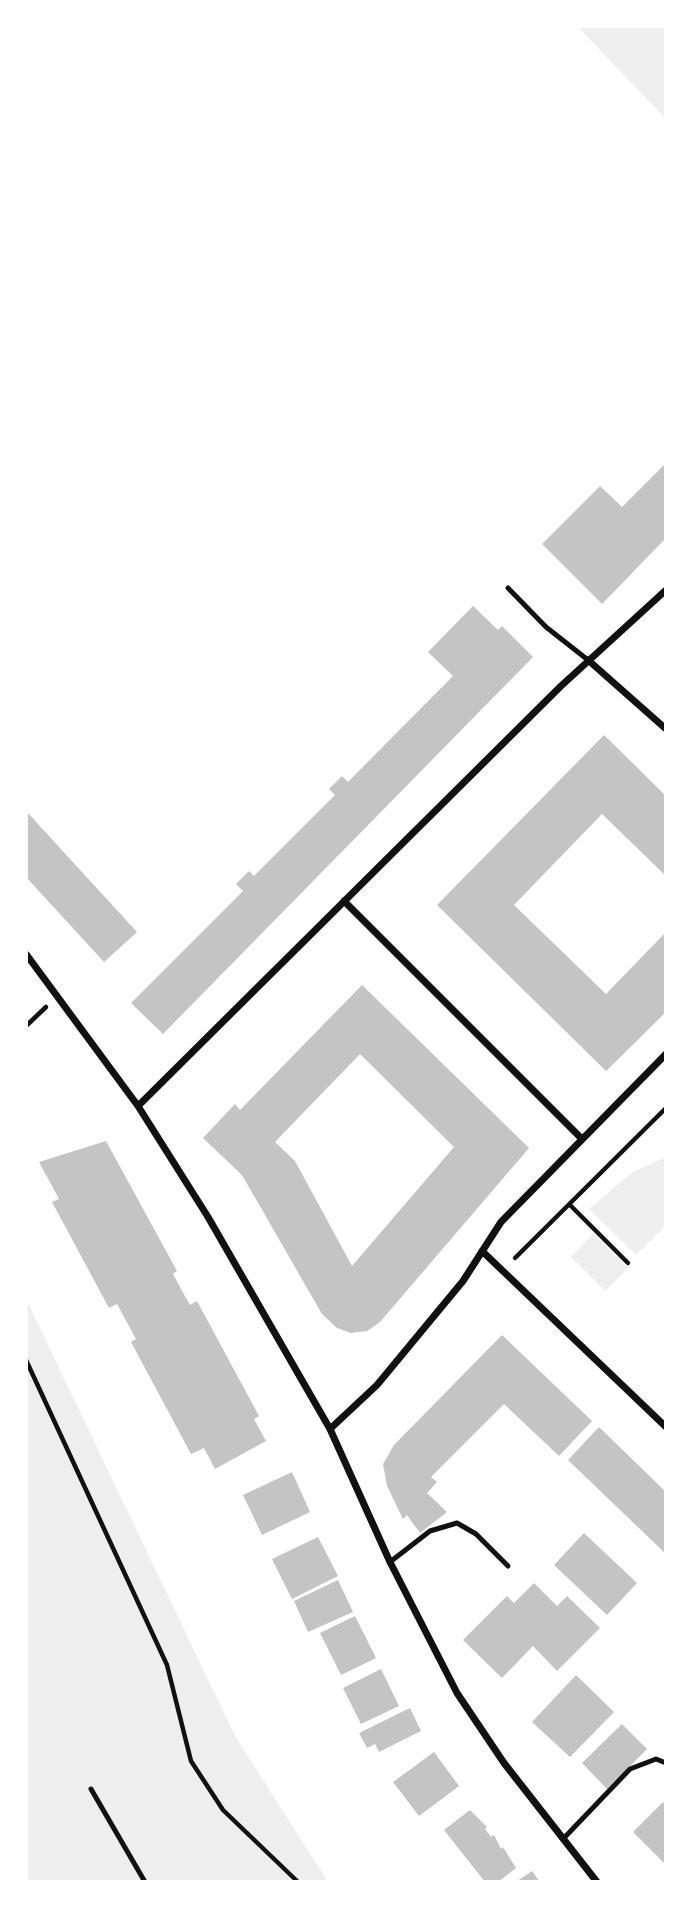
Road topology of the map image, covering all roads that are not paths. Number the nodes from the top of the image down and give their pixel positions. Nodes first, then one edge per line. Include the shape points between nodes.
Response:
1 (508, 588) dead end
2 (666, 590) edge
3 (588, 660) junction
4 (666, 729) edge
5 (344, 901) junction
6 (26, 954) edge
7 (666, 1054) edge
8 (138, 1106) junction
9 (582, 1139) junction
10 (482, 1251) junction
11 (666, 1427) edge
12 (330, 1429) junction
13 (390, 1562) junction
14 (508, 1566) dead end
15 (666, 1763) edge
16 (91, 1789) dead end
17 (563, 1839) junction
18 (145, 1882) edge
19 (597, 1882) edge

1 - 3 lane via 546,627
2 - 3 street
3 - 4 street
3 - 5 street
5 - 8 street
5 - 9 street
6 - 8 street
7 - 9 street
8 - 12 street
9 - 10 street via 501,1222
10 - 11 street
10 - 12 street via 463,1281 377,1385
12 - 13 street
13 - 14 lane via 430,1531 457,1523 476,1534
13 - 17 street via 457,1692
15 - 17 lane via 656,1759 630,1769
16 - 18 lane
17 - 19 street

